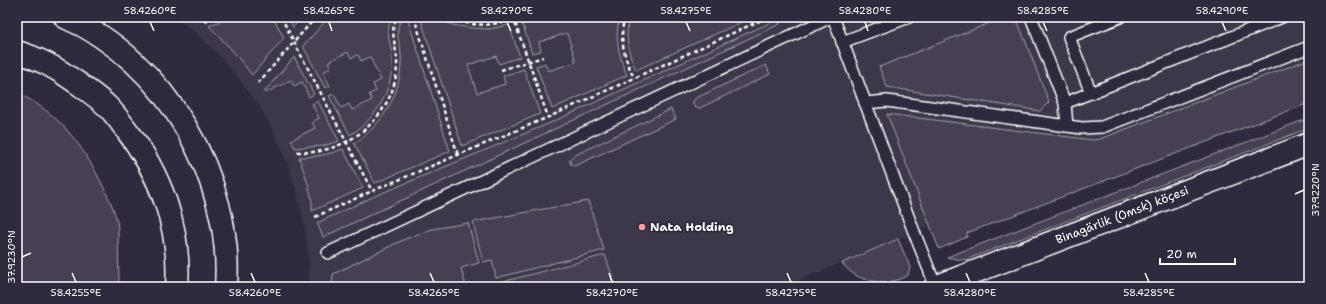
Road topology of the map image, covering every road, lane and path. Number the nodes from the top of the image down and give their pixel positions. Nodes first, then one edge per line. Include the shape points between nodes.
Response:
1 (65, 17) edge
2 (215, 17) edge
3 (281, 17) edge
4 (316, 17) edge
5 (397, 17) edge
6 (414, 17) edge
7 (445, 17) edge
8 (514, 17) edge
9 (625, 17) edge
10 (766, 17) edge
11 (832, 17) edge
12 (909, 17) edge
13 (1031, 17) edge
14 (1120, 17) edge
15 (1282, 17) edge
16 (204, 22) dead end
17 (294, 42) junction
18 (842, 42) junction
19 (1309, 47) edge
20 (17, 52) edge
21 (543, 57) dead end
22 (528, 62) junction
23 (501, 70) dead end
24 (634, 78) junction
25 (258, 83) dead end
26 (1090, 92) junction
27 (865, 103) junction
28 (1065, 103) junction
29 (548, 117) junction
30 (1067, 126) junction
31 (346, 142) junction
32 (1309, 144) edge
33 (296, 152) dead end
34 (458, 155) junction
35 (372, 191) junction
36 (315, 217) dead end
37 (328, 253) dead end
38 (177, 287) edge
39 (226, 287) edge
40 (936, 287) edge

1 - 39 main road via 111,44 129,59 161,92 186,128 200,156 218,206 226,252
2 - 16 path
3 - 17 path
4 - 17 path
5 - 31 path via 392,34 397,65 387,102 376,120
6 - 34 path
7 - 8 path via 463,23 480,24 497,23
8 - 22 path
9 - 24 path via 623,51
10 - 24 path
11 - 18 lane
11 - 37 lane
12 - 18 lane
13 - 28 lane
14 - 26 lane via 1069,37
15 - 26 lane
17 - 25 path
17 - 31 path
18 - 27 lane
19 - 30 lane via 1102,127
20 - 38 main road via 50,65 108,106 137,143 152,168 169,213 175,240
21 - 22 path
22 - 23 path
22 - 29 path
24 - 29 path
26 - 28 lane
27 - 30 lane via 887,101
27 - 40 lane
28 - 30 lane
29 - 34 path
31 - 33 path via 324,150
31 - 35 path
32 - 40 main road, Binagärlik (Omsk) köçesi
34 - 35 path
35 - 36 path

